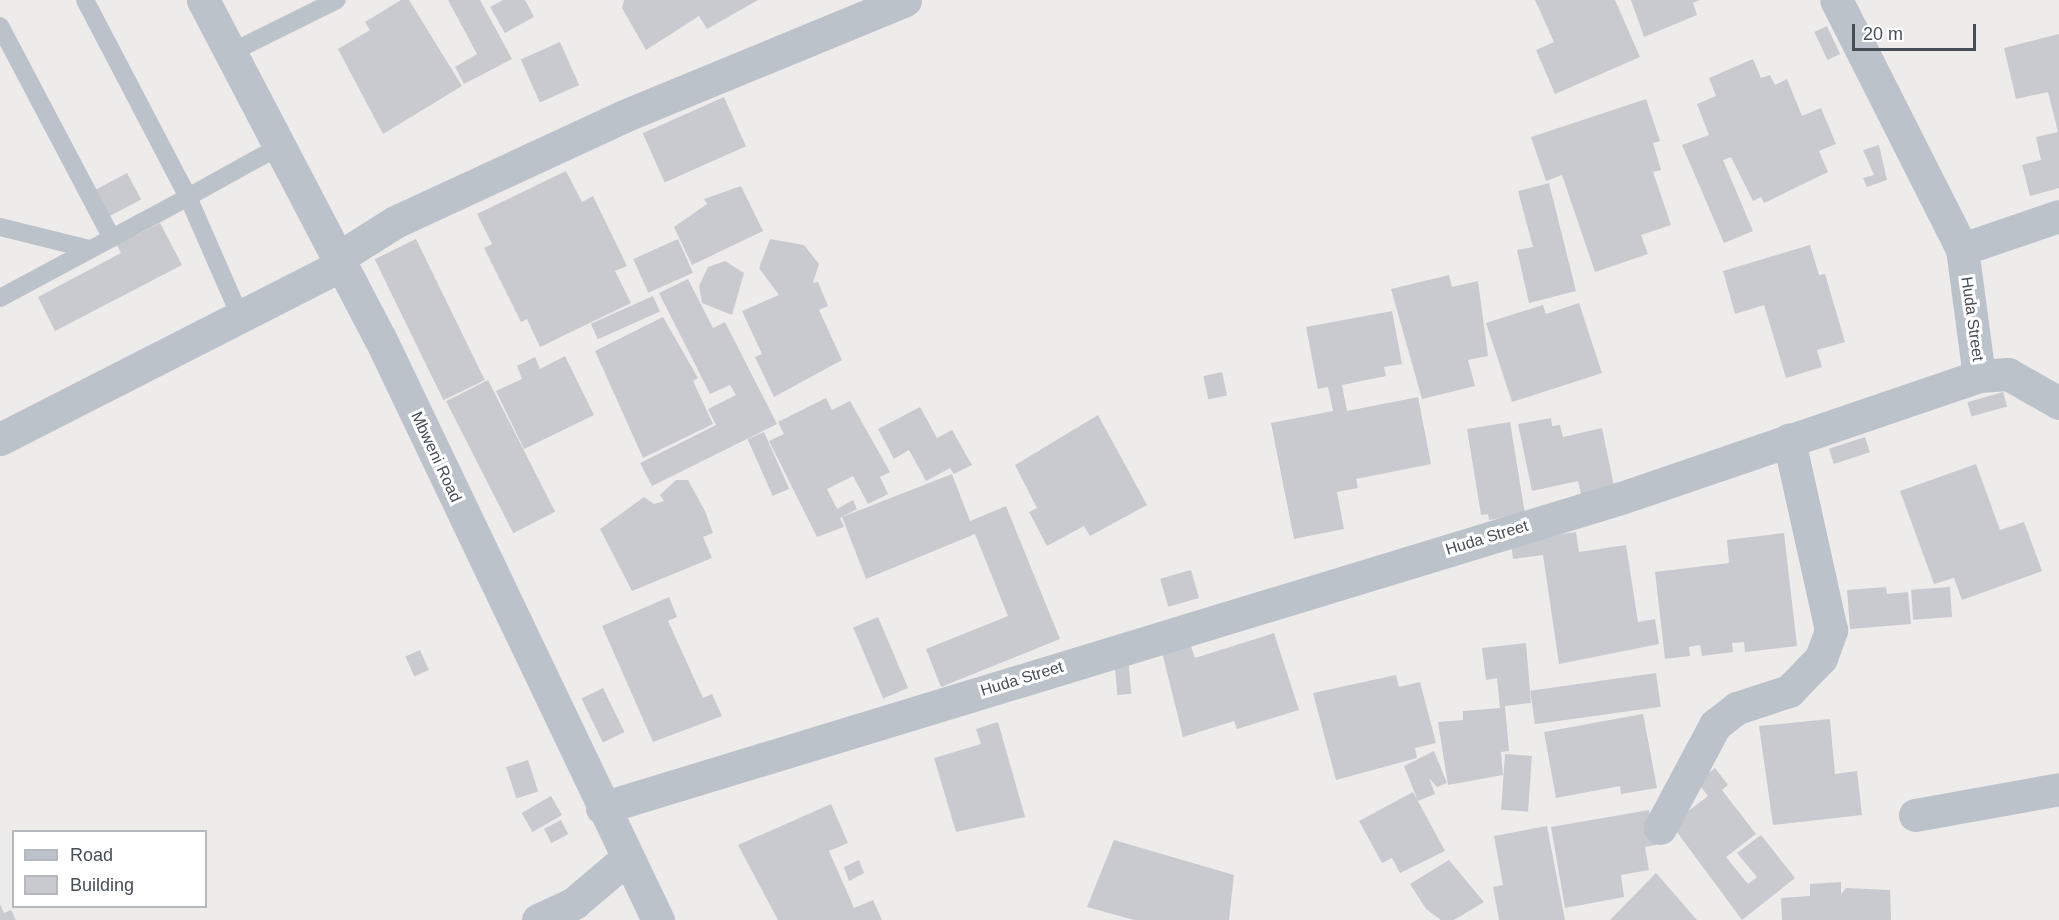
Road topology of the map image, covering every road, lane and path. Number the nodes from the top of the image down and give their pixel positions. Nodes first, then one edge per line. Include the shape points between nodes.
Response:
1 (85, 0) edge
2 (203, 0) edge
3 (337, 0) edge
4 (905, 0) edge
5 (1836, 0) edge
6 (0, 26) edge
7 (230, 53) junction
8 (280, 146) junction
9 (188, 197) junction
10 (2059, 216) edge
11 (0, 228) edge
12 (112, 238) junction
13 (89, 249) junction
14 (1962, 249) junction
15 (340, 261) junction
16 (0, 298) edge
17 (240, 316) junction
18 (1979, 376) junction
19 (2059, 403) edge
20 (0, 439) edge
21 (1789, 440) junction
22 (2059, 789) edge
23 (602, 808) junction
24 (1915, 815) dead end
25 (1660, 828) dead end
26 (626, 859) junction
27 (538, 920) edge
28 (658, 920) edge

1 - 9 lane
2 - 7 street, Mbweni Road
3 - 7 lane
4 - 15 street via 624,116 396,222
5 - 14 street, Huda Street
6 - 12 lane
7 - 8 street, Mbweni Road
8 - 9 lane
8 - 15 street, Mbweni Road
9 - 12 lane
9 - 17 lane
10 - 14 street
11 - 13 lane
12 - 13 lane
13 - 16 lane
14 - 18 street, Huda Street
15 - 17 street
15 - 23 street, Mbweni Road
17 - 20 street
18 - 19 street via 2008,375
18 - 21 street, Huda Street
21 - 23 street, Huda Street via 1621,498
21 - 25 street via 1832,630 1821,658 1789,691 1737,708 1715,725
22 - 24 street
23 - 26 street, Mbweni Road
26 - 27 street via 573,903
26 - 28 street, Mbweni Road

